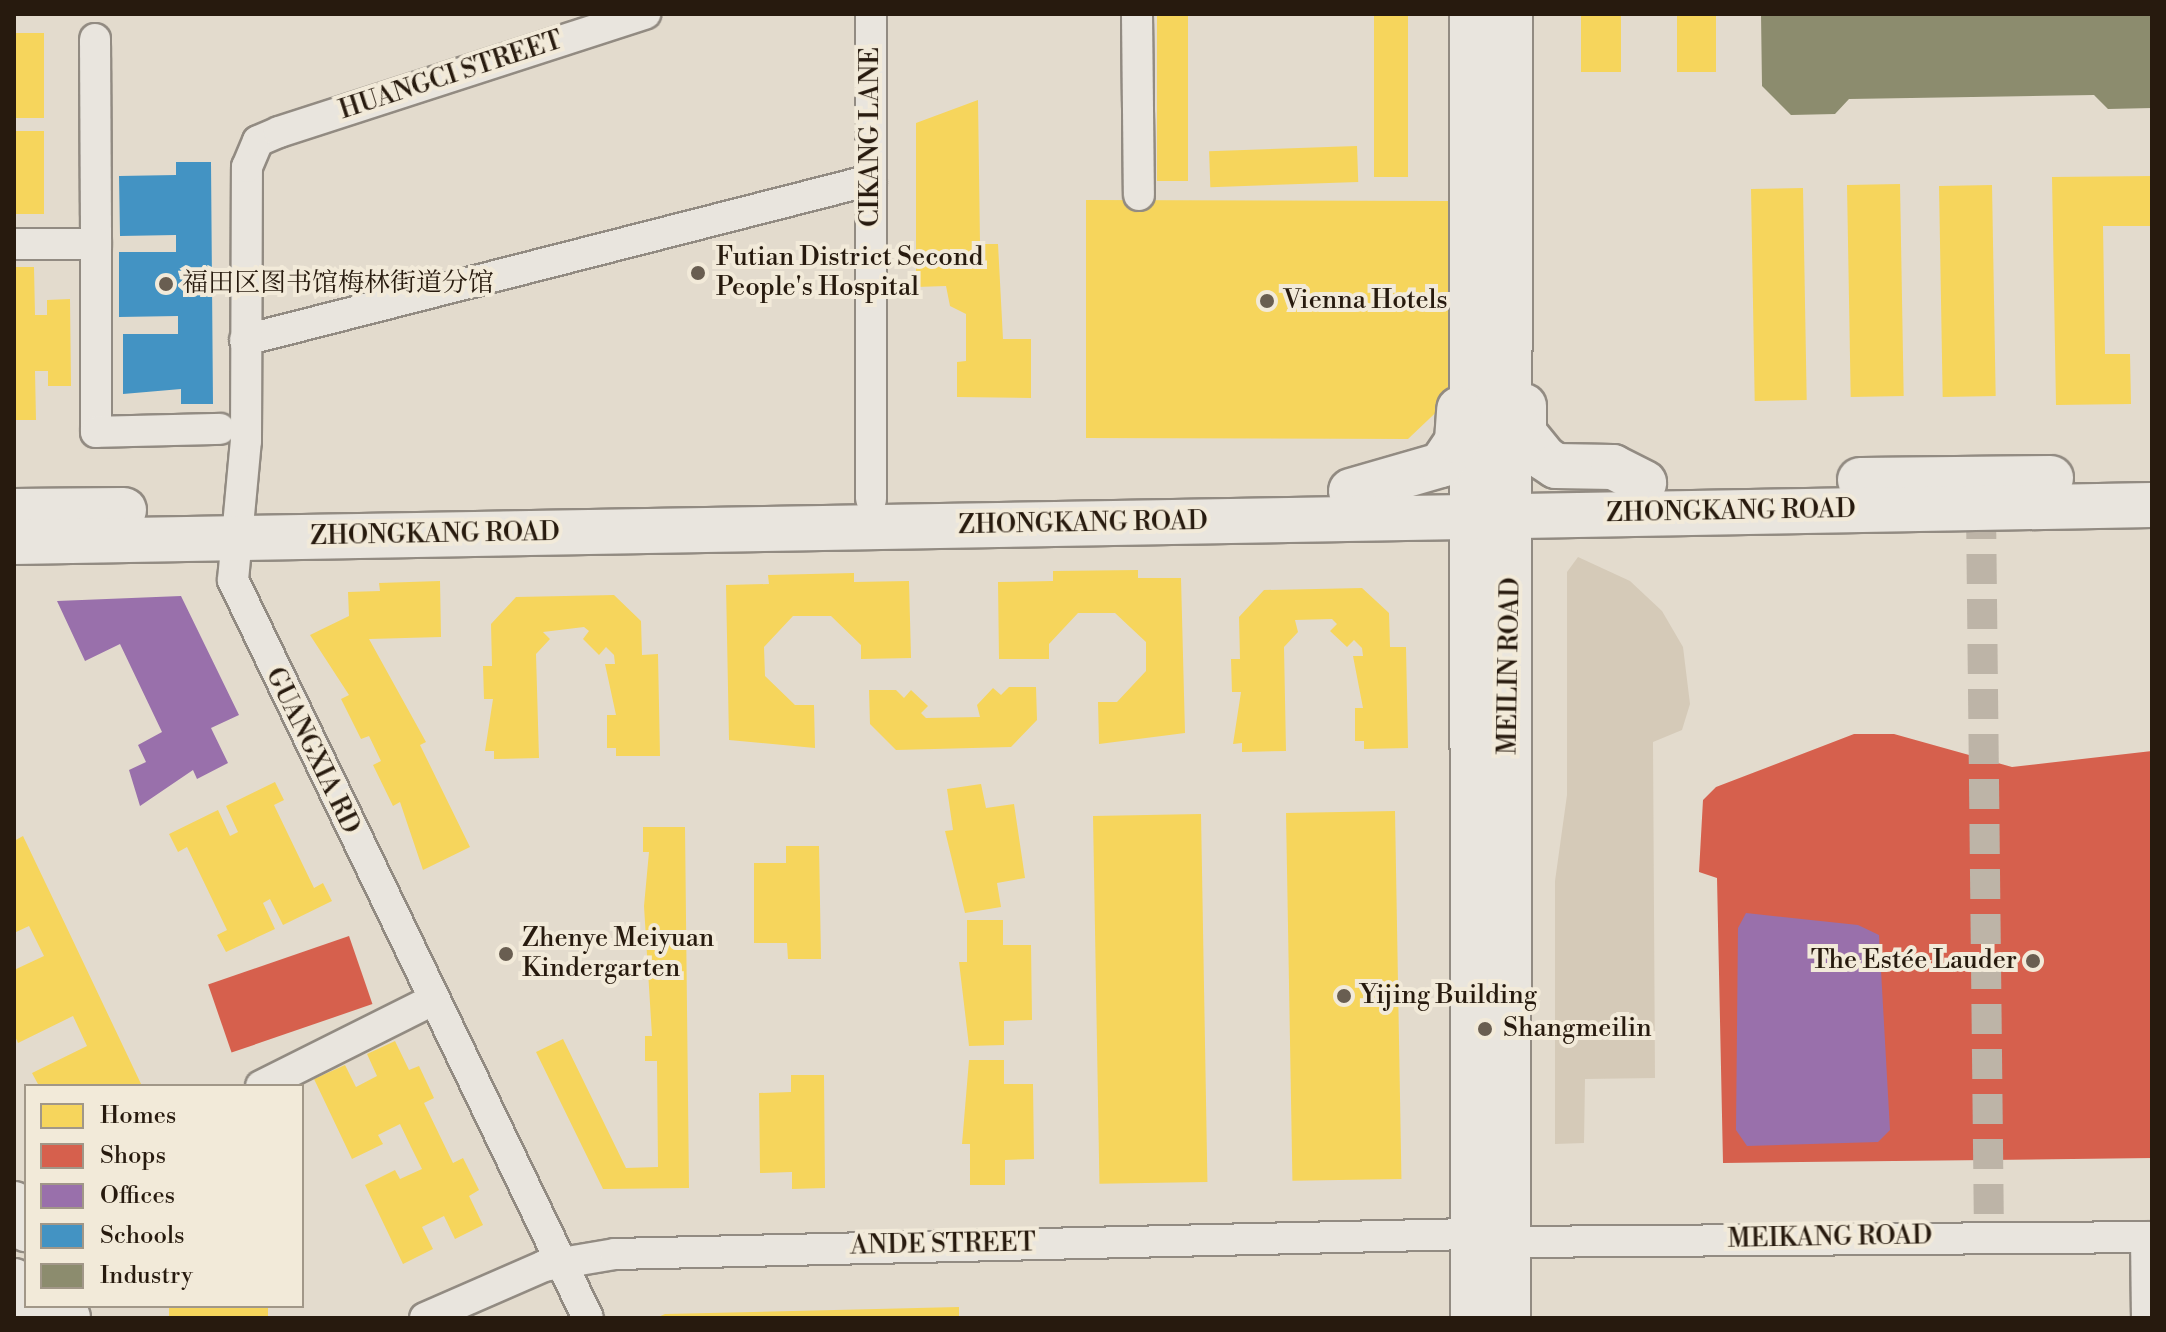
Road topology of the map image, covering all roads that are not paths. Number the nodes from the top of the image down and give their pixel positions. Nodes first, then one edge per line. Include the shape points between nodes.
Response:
1 (645, 14) edge
2 (871, 14) edge
3 (1137, 14) edge
4 (1472, 14) edge
5 (1510, 14) edge
6 (95, 39) dead end
7 (258, 141) joint
8 (871, 180) junction
9 (1139, 195) dead end
10 (14, 244) edge
11 (96, 244) junction
12 (245, 340) junction
13 (1494, 374) junction
14 (220, 429) dead end
15 (2152, 476) edge
16 (1644, 497) junction
17 (871, 499) junction
18 (1492, 500) junction
19 (1351, 504) junction
20 (2152, 505) edge
21 (14, 511) edge
22 (239, 522) junction
23 (14, 542) edge
24 (1490, 670) junction
25 (433, 1000) junction
26 (265, 1084) edge
27 (2149, 1237) edge
28 (1485, 1243) junction
29 (566, 1269) junction
30 (14, 1281) edge
31 (24, 1302) edge
32 (425, 1318) edge
33 (463, 1318) edge
34 (588, 1318) edge
35 (1473, 1318) edge
36 (1508, 1318) edge
37 (2147, 1318) edge

1 - 7 street, HUANGCI STREET
2 - 8 street, CIKANG LANE
3 - 9 street
4 - 13 main road, MEILIN ROAD
5 - 13 main road, MEILIN ROAD
6 - 11 street
7 - 12 street, GUANGXIA RD via 247,167
8 - 12 street
8 - 17 street, CIKANG LANE
10 - 11 street
11 - 14 street via 96,432
12 - 22 street, GUANGXIA RD
13 - 16 main road via 1524,433 1544,458 1556,466 1613,467
13 - 18 main road, MEILIN ROAD
13 - 19 main road via 1459,404 1457,441 1441,465
15 - 16 main road, ZHONGKANG ROAD
16 - 18 main road, ZHONGKANG ROAD
16 - 20 main road, ZHONGKANG ROAD
16 - 24 main road via 1560,523 1539,537 1530,620
17 - 19 main road, ZHONGKANG ROAD
17 - 22 main road, ZHONGKANG ROAD
18 - 19 main road, ZHONGKANG ROAD
18 - 24 main road, MEILIN ROAD
19 - 22 main road, ZHONGKANG ROAD
19 - 24 main road via 1375,536 1432,541 1451,561
21 - 22 main road, ZHONGKANG ROAD
22 - 23 main road, ZHONGKANG ROAD
22 - 25 street, GUANGXIA RD via 233,580 245,612
24 - 28 main road, MEILIN ROAD
25 - 26 street
25 - 29 street, GUANGXIA RD
27 - 28 street, MEIKANG ROAD
27 - 37 street
28 - 29 street, ANDE STREET via 637,1252
28 - 35 main road, MEILIN ROAD
28 - 36 main road, MEILIN ROAD
29 - 32 street, ANDE STREET
29 - 33 street, ANDE STREET
29 - 34 street, GUANGXIA RD
30 - 31 main road

